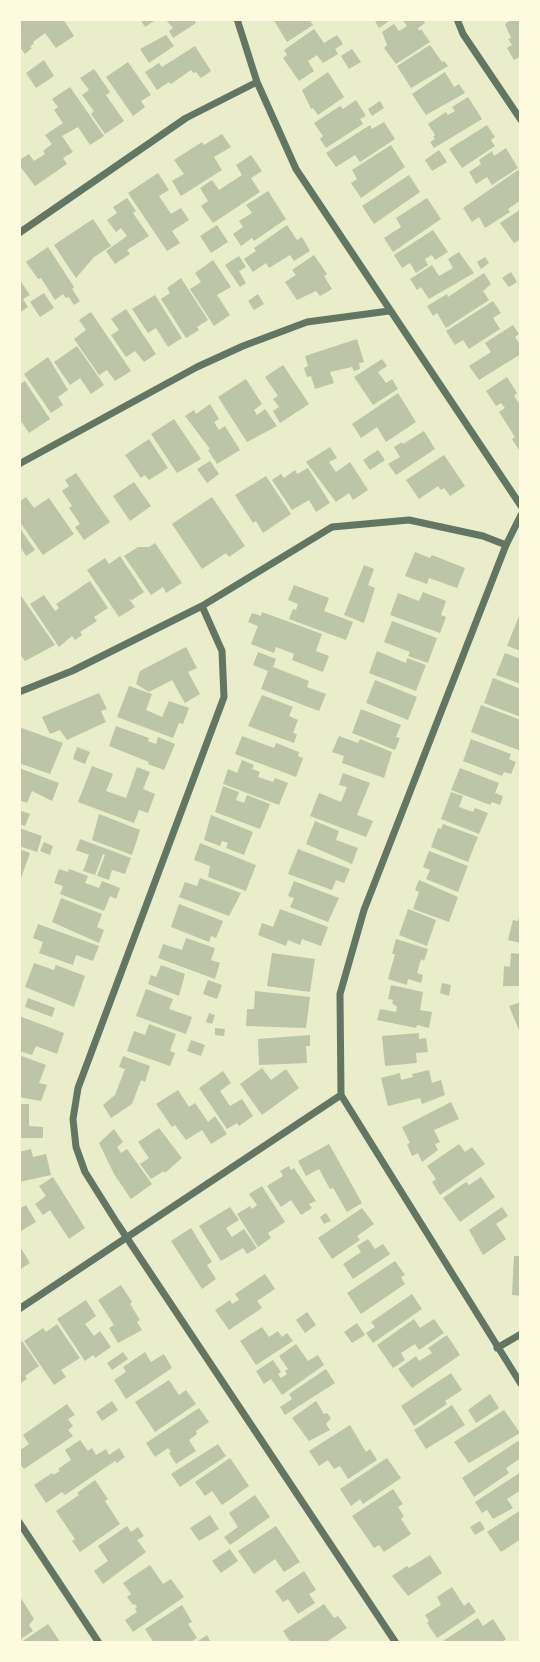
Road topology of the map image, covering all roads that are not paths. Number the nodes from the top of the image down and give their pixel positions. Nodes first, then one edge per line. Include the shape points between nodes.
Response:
1 (237, 19) edge
2 (457, 19) edge
3 (257, 82) junction
4 (521, 120) edge
5 (19, 233) edge
6 (389, 311) junction
7 (19, 464) edge
8 (521, 506) edge
9 (521, 514) edge
10 (506, 545) junction
11 (202, 606) junction
12 (19, 692) edge
13 (341, 1095) junction
14 (126, 1236) junction
15 (19, 1309) edge
16 (521, 1334) edge
17 (497, 1348) junction
18 (521, 1384) edge
19 (19, 1522) edge
20 (99, 1643) edge
21 (396, 1643) edge

1 - 3 street
2 - 4 street
3 - 5 street via 186,118
3 - 6 street via 296,169
6 - 7 street via 307,322 243,346 197,366
6 - 8 street
9 - 10 street
10 - 11 street via 409,520 332,527
10 - 13 street via 364,910 340,995
11 - 12 street via 72,671
11 - 14 street via 222,651 224,697 78,1088 73,1119 85,1172
13 - 14 street
13 - 17 street
14 - 15 street
14 - 21 street
16 - 17 street
17 - 18 street
19 - 20 street

